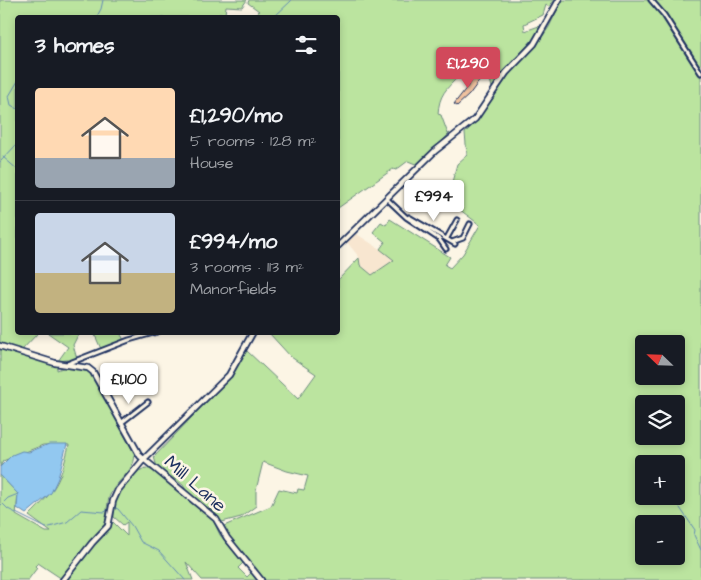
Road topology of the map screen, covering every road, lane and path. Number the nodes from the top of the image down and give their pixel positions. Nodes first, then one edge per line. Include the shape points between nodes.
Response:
1 (559, 0) edge
2 (651, 0) edge
3 (701, 72) edge
4 (387, 200) junction
5 (406, 217) junction
6 (457, 220) dead end
7 (470, 224) dead end
8 (447, 238) junction
9 (340, 244) edge
10 (446, 249) dead end
11 (146, 335) edge
12 (251, 335) edge
13 (0, 346) edge
14 (67, 364) junction
15 (148, 402) dead end
16 (121, 423) junction
17 (144, 459) junction
18 (63, 580) edge
19 (262, 580) edge

1 - 4 street via 539,38 506,73 474,119 435,151
2 - 3 street
4 - 5 street
4 - 9 street
5 - 8 street
5 - 10 street via 439,239
6 - 8 street
7 - 8 street via 463,238 453,243
11 - 14 street
12 - 17 street via 229,375
13 - 14 street, Mill Lane
14 - 16 street, Mill Lane via 94,372
15 - 16 street
16 - 17 street, Mill Lane
17 - 18 street via 118,490 108,526
17 - 19 street, Mill Lane via 216,519 227,538

